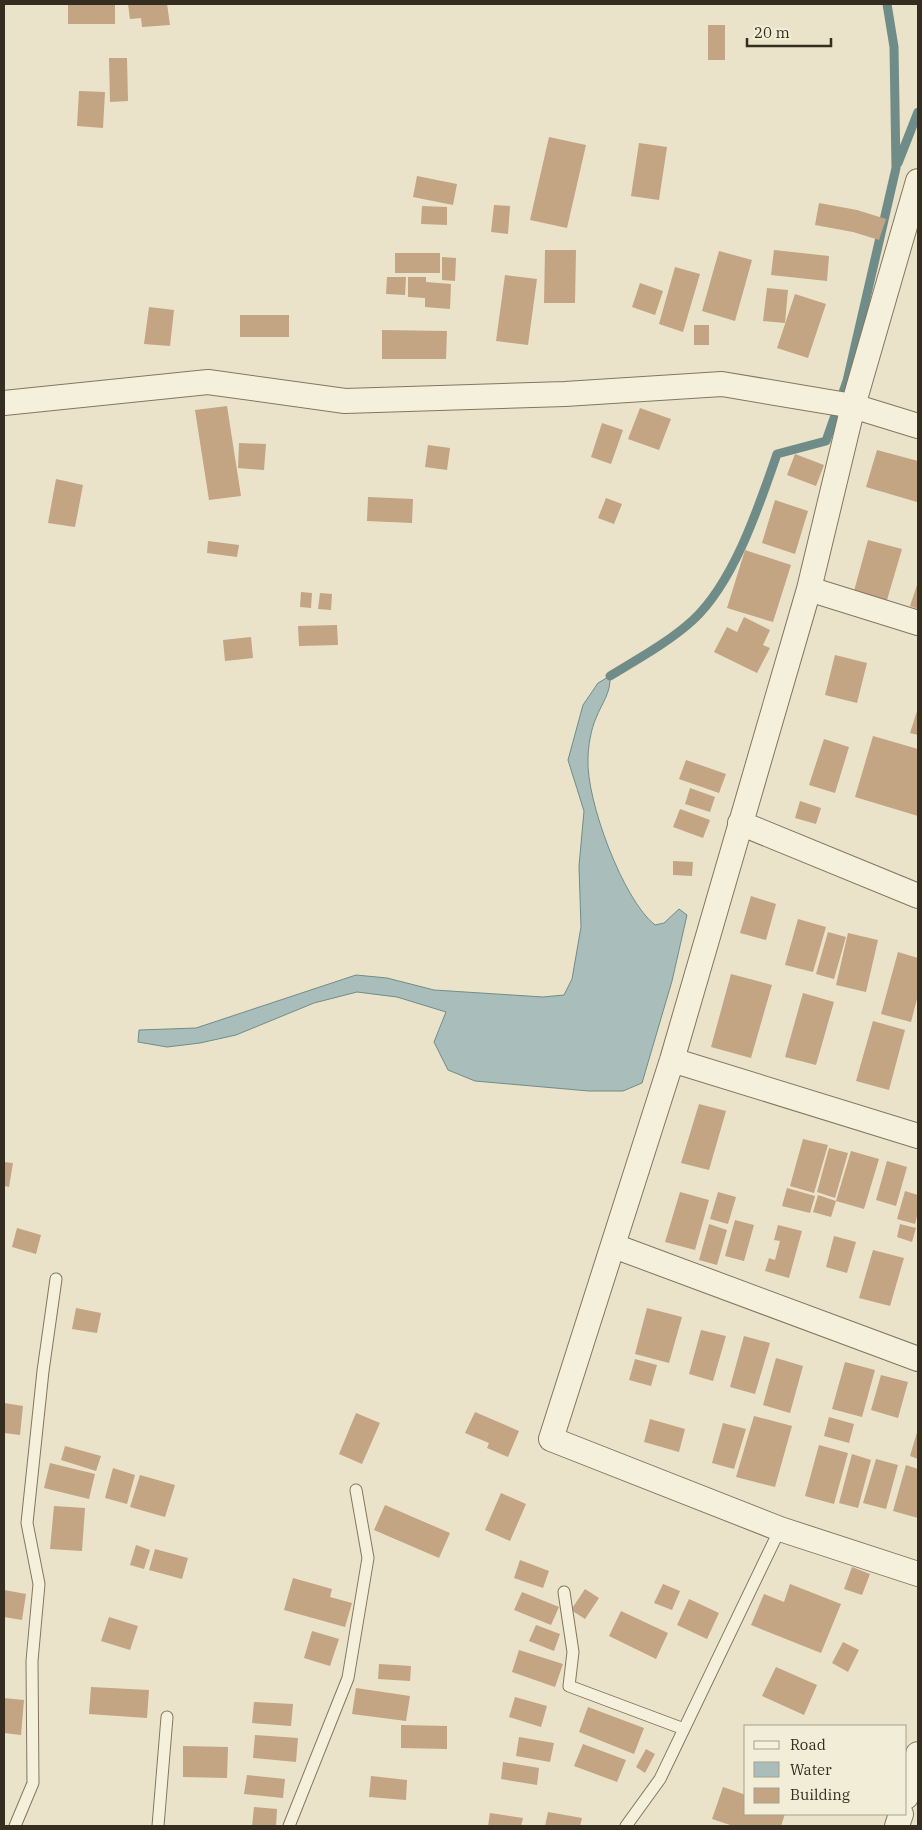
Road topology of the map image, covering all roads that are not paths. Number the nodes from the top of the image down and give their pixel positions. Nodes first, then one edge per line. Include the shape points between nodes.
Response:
1 (916, 195) edge
2 (4, 403) edge
3 (853, 406) junction
4 (918, 426) edge
5 (809, 590) junction
6 (918, 623) edge
7 (740, 823) junction
8 (918, 896) edge
9 (672, 1060) junction
10 (918, 1136) edge
11 (614, 1246) junction
12 (56, 1278) dead end
13 (918, 1359) edge
14 (356, 1490) dead end
15 (780, 1529) junction
16 (918, 1574) edge
17 (564, 1592) dead end
18 (166, 1716) dead end
19 (684, 1729) junction
20 (918, 1754) edge
21 (907, 1793) edge
22 (16, 1826) edge
23 (158, 1826) edge
24 (289, 1826) edge
25 (626, 1826) edge

1 - 3 street
2 - 3 street via 208,382 345,401 565,394 722,384
3 - 4 street
3 - 5 street
5 - 6 street
5 - 7 street
7 - 8 street
7 - 9 street
9 - 10 street
9 - 11 street
11 - 13 street
11 - 15 street via 551,1439
12 - 22 lane via 27,1523 39,1584 32,1661 33,1783
14 - 24 lane via 368,1558 348,1678
15 - 16 street
15 - 19 lane
17 - 19 lane via 574,1652 569,1686
18 - 23 lane
19 - 25 lane via 660,1779
20 - 21 street

